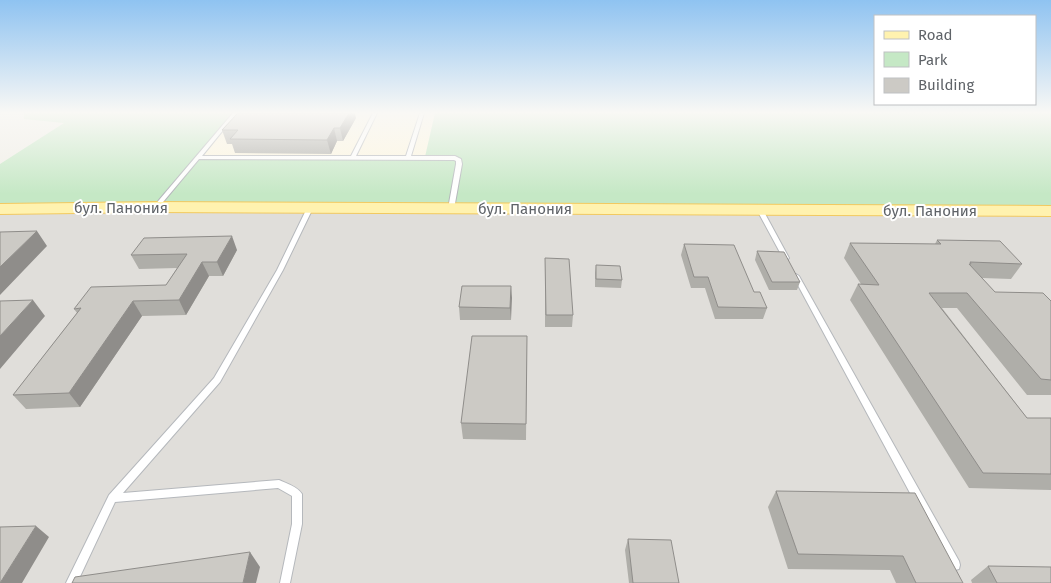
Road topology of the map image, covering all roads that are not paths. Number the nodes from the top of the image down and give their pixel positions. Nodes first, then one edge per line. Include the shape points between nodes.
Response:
1 (212, 140) edge
2 (361, 140) edge
3 (413, 140) edge
4 (199, 156) junction
5 (353, 157) junction
6 (408, 157) junction
7 (156, 207) junction
8 (310, 208) junction
9 (0, 209) edge
10 (451, 209) junction
11 (760, 210) junction
12 (1051, 212) edge
13 (788, 262) edge
14 (793, 271) edge
15 (112, 498) junction
16 (955, 565) edge
17 (71, 583) edge
18 (285, 583) edge

1 - 4 lane
2 - 5 lane
3 - 6 lane
4 - 5 lane
4 - 7 lane
5 - 6 lane
6 - 10 lane via 459,160
7 - 8 main road, бул. Панония
7 - 9 main road, бул. Панония
8 - 10 main road, бул. Панония
8 - 15 lane via 280,270 217,380
10 - 11 main road, бул. Панония
11 - 12 main road, бул. Панония
11 - 13 lane
14 - 16 lane
15 - 17 lane
15 - 18 lane via 279,484 297,494 297,524

